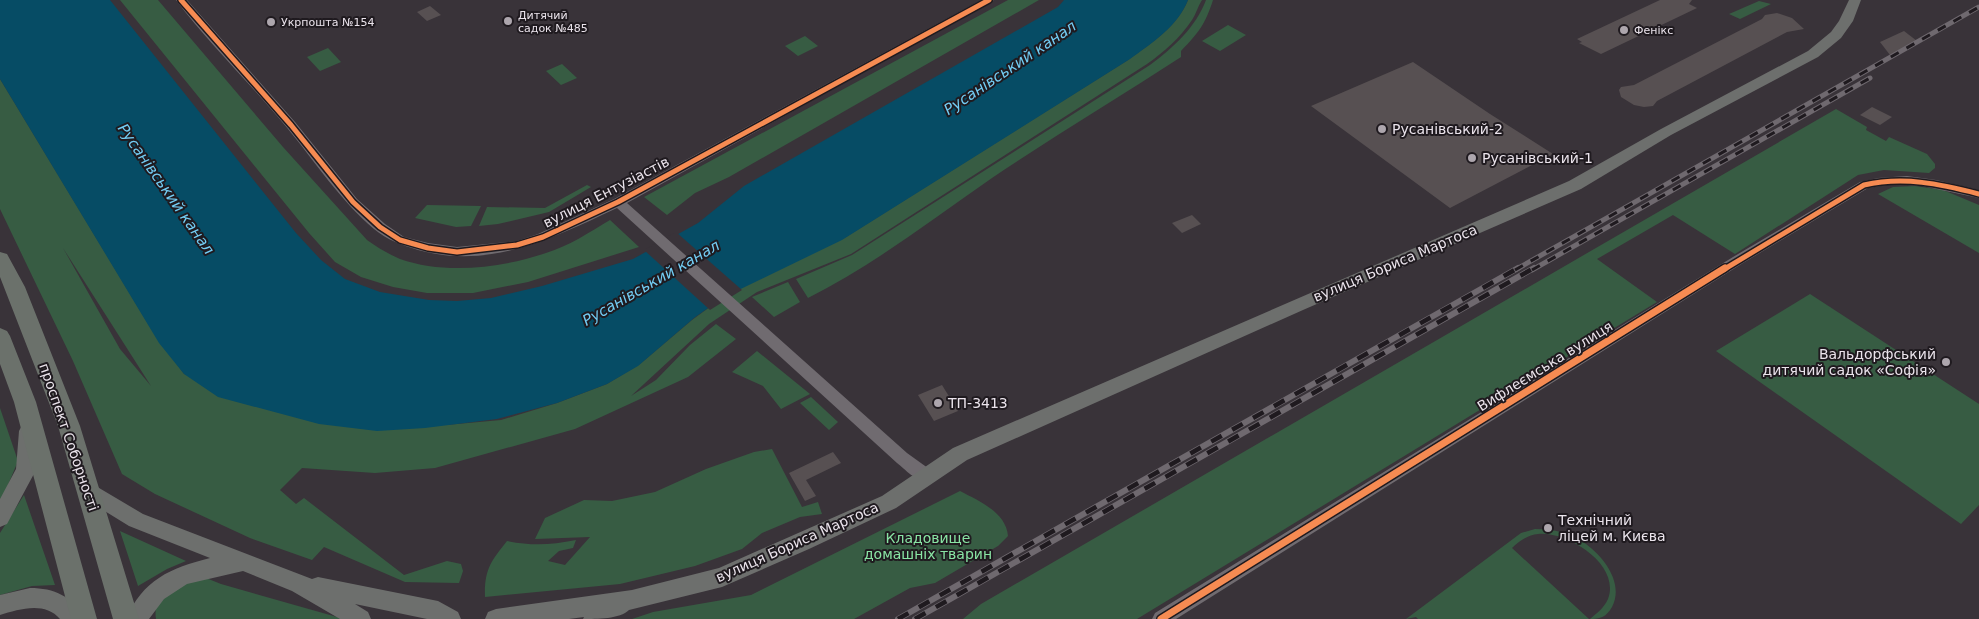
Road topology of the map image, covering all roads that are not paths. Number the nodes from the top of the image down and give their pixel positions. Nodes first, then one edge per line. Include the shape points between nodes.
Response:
1 (181, 0) edge
2 (990, 0) edge
3 (1855, 0) edge
4 (1979, 194) edge
5 (618, 202) junction
6 (0, 259) edge
7 (0, 336) edge
8 (30, 420) junction
9 (926, 476) junction
10 (89, 491) junction
11 (0, 518) edge
12 (242, 562) junction
13 (300, 584) junction
14 (632, 600) junction
15 (0, 604) edge
16 (72, 619) edge
17 (84, 619) edge
18 (126, 619) edge
19 (137, 619) edge
20 (360, 619) edge
21 (450, 619) edge
22 (496, 619) edge
23 (594, 619) edge
24 (1161, 619) edge

1 - 5 street, вулиця Ентузіастів via 352,202 400,240 457,252 518,245 543,238
2 - 5 street, вулиця Ентузіастів
3 - 9 main road, вулиця Бориса Мартоса via 1836,34 1813,54 1666,132 1576,185 1013,430 960,454
4 - 24 street, Вифлеємська вулиця via 1904,180 1864,185
5 - 9 street, вулиця Ентузіастів via 902,458
6 - 10 highway, проспект Соборності via 15,287
7 - 8 highway
8 - 11 main road via 26,470
8 - 17 highway
9 - 14 main road, вулиця Бориса Мартоса via 889,502 757,562 714,579
10 - 12 main road via 136,520
10 - 18 highway, проспект Соборності
12 - 13 main road
12 - 19 main road via 172,579 152,593
13 - 20 main road
13 - 21 main road via 438,611
14 - 22 main road, вулиця Бориса Мартоса
14 - 23 main road, вулиця Бориса Мартоса
15 - 16 main road via 20,598 42,597 52,600

